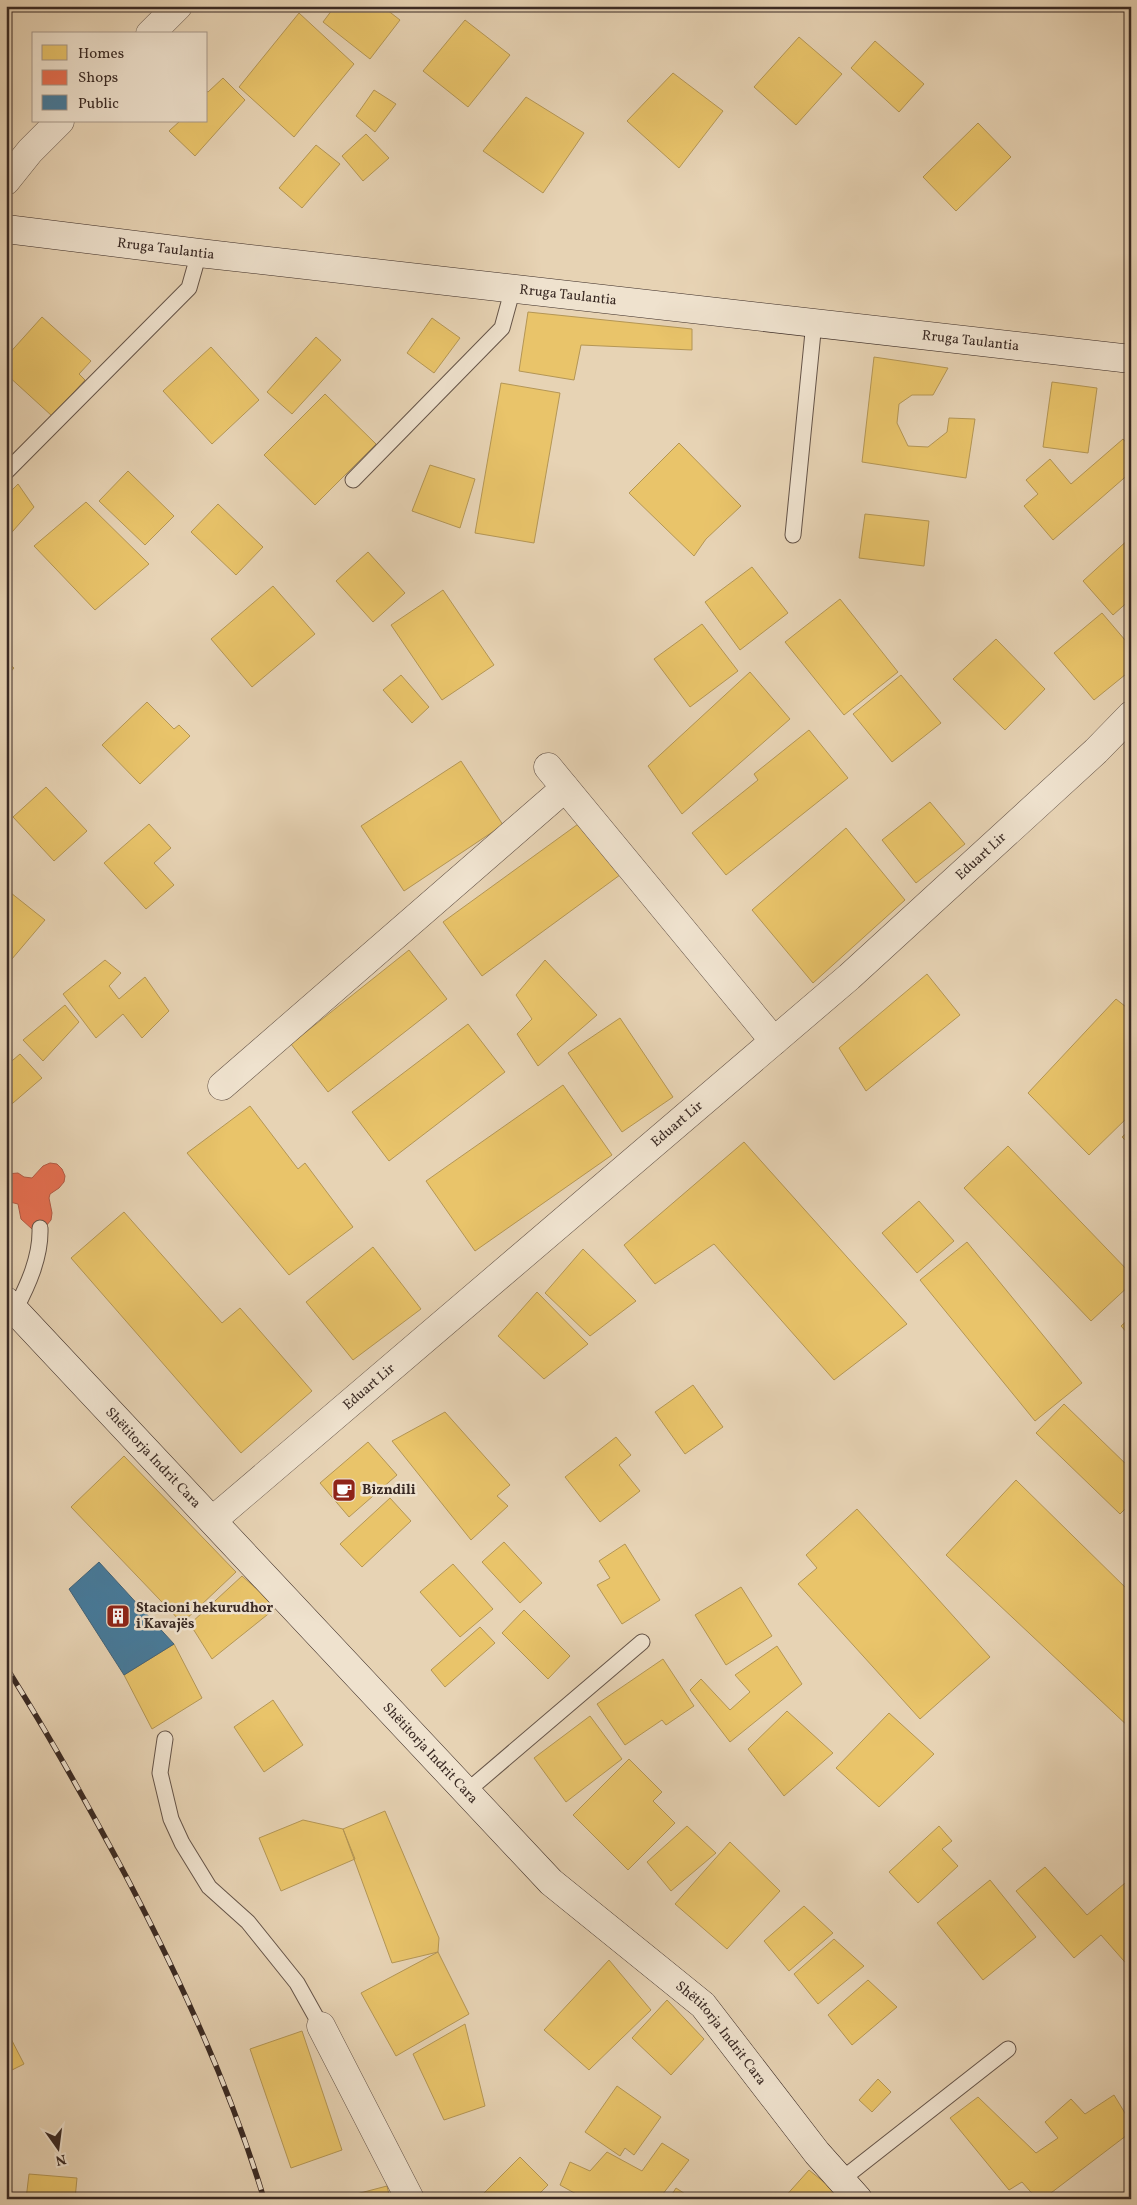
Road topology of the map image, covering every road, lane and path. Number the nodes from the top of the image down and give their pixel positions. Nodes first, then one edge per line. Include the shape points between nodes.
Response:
1 (178, 6) edge
2 (152, 32) edge
3 (59, 122) edge
4 (6, 181) edge
5 (6, 229) edge
6 (199, 253) junction
7 (513, 288) junction
8 (814, 322) junction
9 (1131, 359) edge
10 (6, 472) edge
11 (352, 480) dead end
12 (793, 535) dead end
13 (1131, 715) edge
14 (548, 767) dead end
15 (565, 788) junction
16 (774, 1041) junction
17 (222, 1086) dead end
18 (40, 1228) dead end
19 (11, 1305) edge
20 (213, 1520) junction
21 (642, 1642) dead end
22 (165, 1739) dead end
23 (466, 1792) junction
24 (321, 2026) joint
25 (1008, 2049) dead end
26 (850, 2189) edge
27 (410, 2199) edge

1 - 2 street
3 - 4 street
5 - 6 street, Rruga Taulantia
6 - 7 street, Rruga Taulantia
6 - 10 lane via 189,288
7 - 8 street, Rruga Taulantia
7 - 11 lane via 502,328
8 - 9 street, Rruga Taulantia
8 - 12 lane
13 - 16 street, Eduart Lir via 1096,751 849,977
14 - 15 street
15 - 16 street
15 - 17 street
16 - 20 street, Eduart Lir
18 - 19 lane via 35,1263 25,1291
19 - 20 street, Shëtitorja Indrit Cara
20 - 23 street, Shëtitorja Indrit Cara
21 - 23 lane
22 - 24 lane via 160,1772 171,1819 182,1843 209,1887 248,1922 298,1983
23 - 26 street, Shëtitorja Indrit Cara via 550,1882 703,2005 817,2153
24 - 27 street
25 - 26 lane

